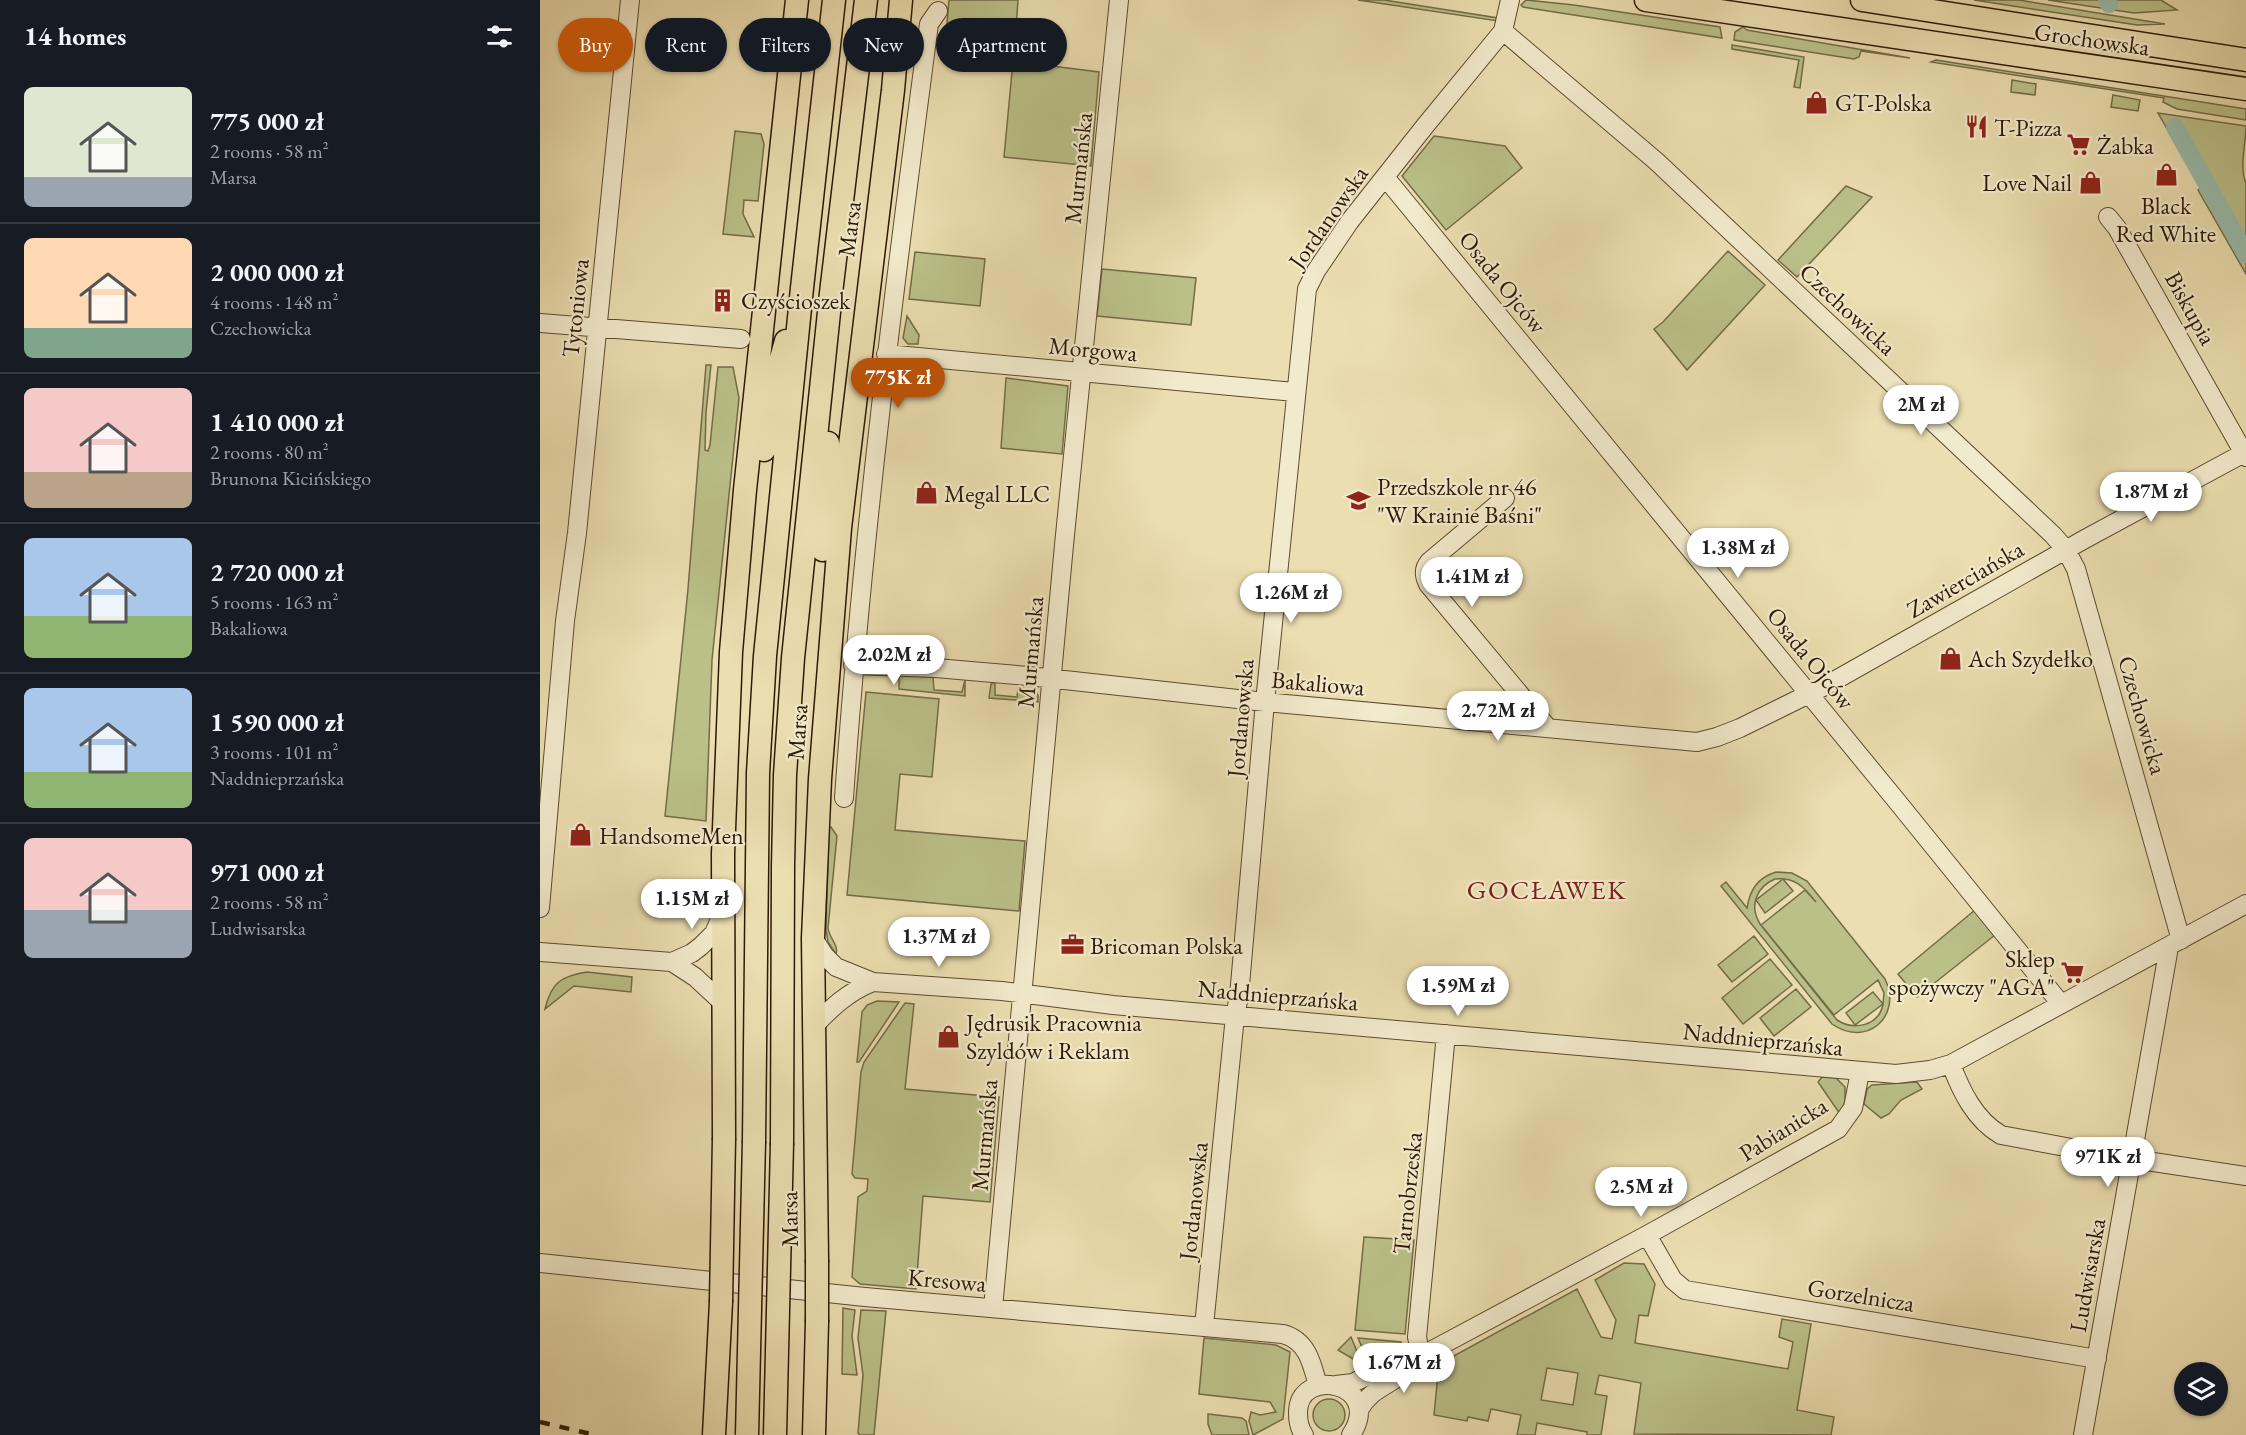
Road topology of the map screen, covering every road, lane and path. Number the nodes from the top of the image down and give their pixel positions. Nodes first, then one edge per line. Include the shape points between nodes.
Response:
1 (630, 0) edge
2 (797, 0) edge
3 (834, 0) edge
4 (866, 0) edge
5 (901, 0) edge
6 (1119, 0) edge
7 (1510, 0) edge
8 (1646, 0) edge
9 (1862, 0) edge
10 (938, 11) dead end
11 (1503, 31) junction
12 (2246, 60) edge
13 (2246, 89) edge
14 (1385, 177) junction
15 (2108, 216) dead end
16 (802, 288) junction
17 (540, 323) edge
18 (597, 328) junction
19 (741, 339) dead end
20 (886, 354) junction
21 (1081, 372) junction
22 (1295, 392) junction
23 (821, 396) junction
24 (2245, 455) edge
25 (745, 490) junction
26 (1505, 498) dead end
27 (2066, 550) junction
28 (832, 617) junction
29 (853, 665) junction
30 (1052, 679) junction
31 (1808, 694) junction
32 (1265, 702) junction
33 (1548, 728) junction
34 (1707, 740) joint
35 (844, 798) dead end
36 (2246, 904) edge
37 (540, 908) edge
38 (723, 910) junction
39 (813, 938) junction
40 (2175, 943) junction
41 (540, 952) edge
42 (672, 962) junction
43 (873, 982) junction
44 (1022, 994) junction
45 (723, 1004) junction
46 (2061, 1004) junction
47 (1235, 1016) junction
48 (814, 1026) junction
49 (1446, 1034) junction
50 (1951, 1064) junction
51 (1860, 1072) junction
52 (2131, 1158) junction
53 (2246, 1176) edge
54 (1647, 1235) junction
55 (540, 1263) edge
56 (993, 1308) junction
57 (1204, 1326) junction
58 (1421, 1356) junction
59 (2097, 1359) junction
60 (1327, 1385) junction
61 (1358, 1426) edge
62 (1302, 1434) edge
63 (714, 1435) edge
64 (747, 1435) edge
65 (775, 1435) edge
66 (814, 1435) edge
67 (2083, 1435) edge

1 - 18 street, Tytoniowa
2 - 25 main road
3 - 16 main road, Marsa
4 - 23 main road, Marsa
5 - 28 main road, Marsa
6 - 21 street, Murmańska
7 - 11 street, Jordanowska
8 - 13 main road, Grochowska
9 - 12 main road, Grochowska
10 - 20 street via 929,24
11 - 14 street, Jordanowska
11 - 27 street, Czechowicka via 1656,161
14 - 22 street, Jordanowska via 1333,245 1307,289
14 - 31 street, Osada Ojców
15 - 24 street, Biskupia
16 - 25 main road via 773,387 765,447
16 - 64 main road, Marsa, bridge via 765,656 758,773
17 - 18 street
18 - 19 street
18 - 37 street, Tytoniowa via 565,621
20 - 21 street, Morgowa
20 - 29 street
21 - 22 street, Morgowa
21 - 30 street, Murmańska
22 - 32 street, Jordanowska
23 - 28 main road via 829,449 822,567
23 - 65 main road, Marsa, bridge via 794,647 785,775
24 - 27 street, Zawierciańska
25 - 38 main road via 730,651
26 - 33 street via 1428,562 1425,577
27 - 31 street, Zawierciańska
27 - 40 street, Czechowicka via 2076,569
28 - 39 main road, Marsa
29 - 30 street, Bakaliowa
29 - 35 street
30 - 32 street, Bakaliowa
30 - 44 street, Murmańska
31 - 34 street, Zawierciańska
31 - 46 street, Osada Ojców
32 - 33 street, Bakaliowa
32 - 47 street, Jordanowska
33 - 34 street, Bakaliowa via 1681,742
36 - 40 street
38 - 42 street via 708,940
38 - 45 main road
39 - 43 street, Naddnieprzańska via 832,965
39 - 48 main road, Marsa
40 - 46 street
40 - 52 street, Ludwisarska
41 - 42 street
42 - 45 street via 695,977
43 - 44 street, Naddnieprzańska
43 - 48 street via 842,998
44 - 47 street, Naddnieprzańska
44 - 56 street, Murmańska
45 - 63 main road, bridge via 721,1302
46 - 50 street
47 - 49 street, Naddnieprzańska
47 - 57 street, Jordanowska
48 - 66 main road, Marsa, bridge
49 - 51 street, Naddnieprzańska
49 - 58 street, Tarnobrzeska via 1417,1337
50 - 51 street via 1902,1074
50 - 52 street via 1977,1113 2001,1135
51 - 54 street, Pabianicka via 1853,1108 1838,1129
52 - 53 street
52 - 59 street, Ludwisarska
54 - 58 street, Pabianicka
54 - 59 street, Gorzelnicza via 1673,1280 1691,1292
55 - 56 street, Kresowa
56 - 57 street, Kresowa
57 - 60 street, Kresowa via 1291,1336 1305,1349
58 - 60 street, Pabianicka via 1400,1359 1353,1383
58 - 61 street, Pabianicka via 1406,1372 1365,1400
59 - 67 street, Ludwisarska
60 - 61 street via 1352,1395
60 - 62 street via 1306,1394 1298,1407

